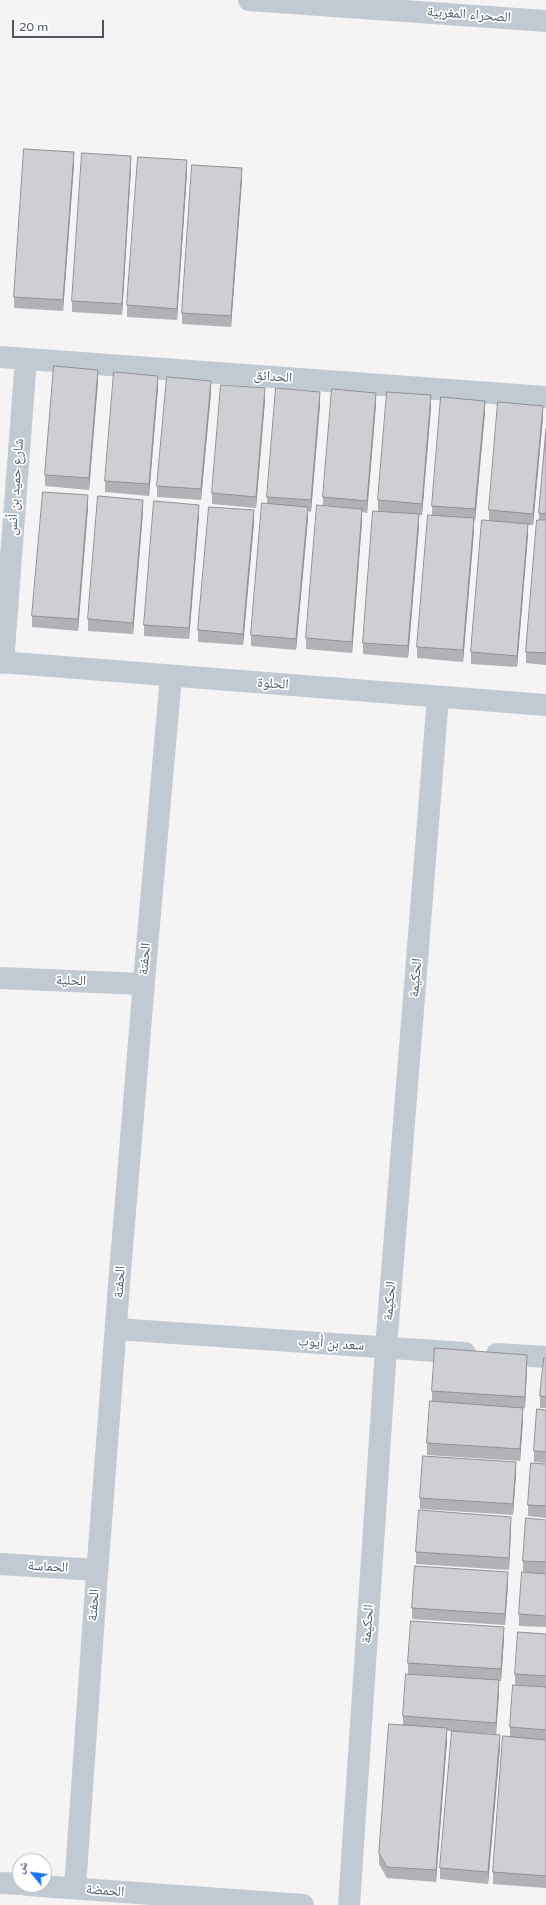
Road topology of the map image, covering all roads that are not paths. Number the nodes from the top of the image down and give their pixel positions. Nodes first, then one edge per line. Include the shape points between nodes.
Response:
1 (248, 0) edge
2 (546, 21) edge
3 (0, 357) edge
4 (26, 359) junction
5 (546, 397) edge
6 (1, 662) edge
7 (171, 676) junction
8 (438, 697) junction
9 (546, 704) edge
10 (0, 978) edge
11 (143, 984) junction
12 (116, 1329) junction
13 (386, 1348) junction
14 (546, 1357) edge
15 (0, 1564) edge
16 (96, 1570) junction
17 (0, 1883) edge
18 (12, 1884) edge
19 (52, 1887) edge
20 (75, 1888) junction
21 (303, 1905) edge
22 (349, 1905) edge

1 - 2 street, الصحراء المغربية
3 - 4 street, الحدائق
4 - 5 street, الحدائق
4 - 6 street, شارع حميد بن أنس
6 - 7 street, الحلوة
7 - 8 street, الحلوة
7 - 11 street, الحفتة
8 - 9 street, الحلوة
8 - 13 street, الحكيمة
10 - 11 street, الحلية
11 - 12 street, الحفتة
12 - 13 street, سعد بن أيوب
12 - 16 street, الحفتة
13 - 14 street, سعد بن أيوب
13 - 22 street, الحكيمة
15 - 16 street, الحماسة
16 - 20 street, الحفتة
17 - 18 street
19 - 20 street, الحمضة
20 - 21 street, الحمضة

